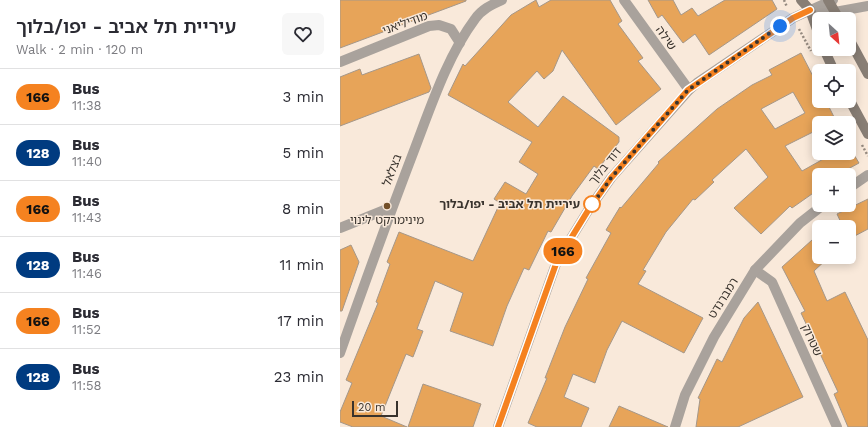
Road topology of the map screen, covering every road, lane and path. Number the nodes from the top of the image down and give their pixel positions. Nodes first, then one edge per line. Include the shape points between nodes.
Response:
1 (502, 0) edge
2 (624, 0) edge
3 (801, 0) edge
4 (830, 0) edge
5 (868, 6) edge
6 (810, 10) junction
7 (821, 12) edge
8 (836, 12) edge
9 (847, 12) edge
10 (812, 16) edge
11 (793, 18) junction
12 (460, 43) junction
13 (812, 52) edge
14 (856, 52) edge
15 (340, 62) edge
16 (868, 74) edge
17 (688, 90) junction
18 (854, 108) edge
19 (868, 134) edge
20 (868, 175) edge
21 (856, 183) edge
22 (392, 207) junction
23 (814, 212) edge
24 (340, 228) edge
25 (755, 270) junction
26 (340, 353) edge
27 (498, 427) edge
28 (675, 427) edge
29 (837, 427) edge

1 - 12 street via 486,7
2 - 17 street, שילה
3 - 6 main road
4 - 6 street, דוד בלוך
4 - 8 main road
5 - 9 street
6 - 7 street
6 - 10 main road
6 - 11 street, דוד בלוך
11 - 13 path
11 - 17 street, דוד בלוך
12 - 15 street, מודיליאני via 452,29 439,25
12 - 22 street, בצלאל via 437,90
14 - 16 main road
17 - 27 street, דוד בלוך via 611,178 557,261
18 - 19 main road
20 - 21 street
22 - 24 street
22 - 26 street, בצלאל
23 - 25 street, רמברנדט via 800,222
25 - 28 street, רמברנדט via 714,337 685,395
25 - 29 street, שטרוק via 772,282

